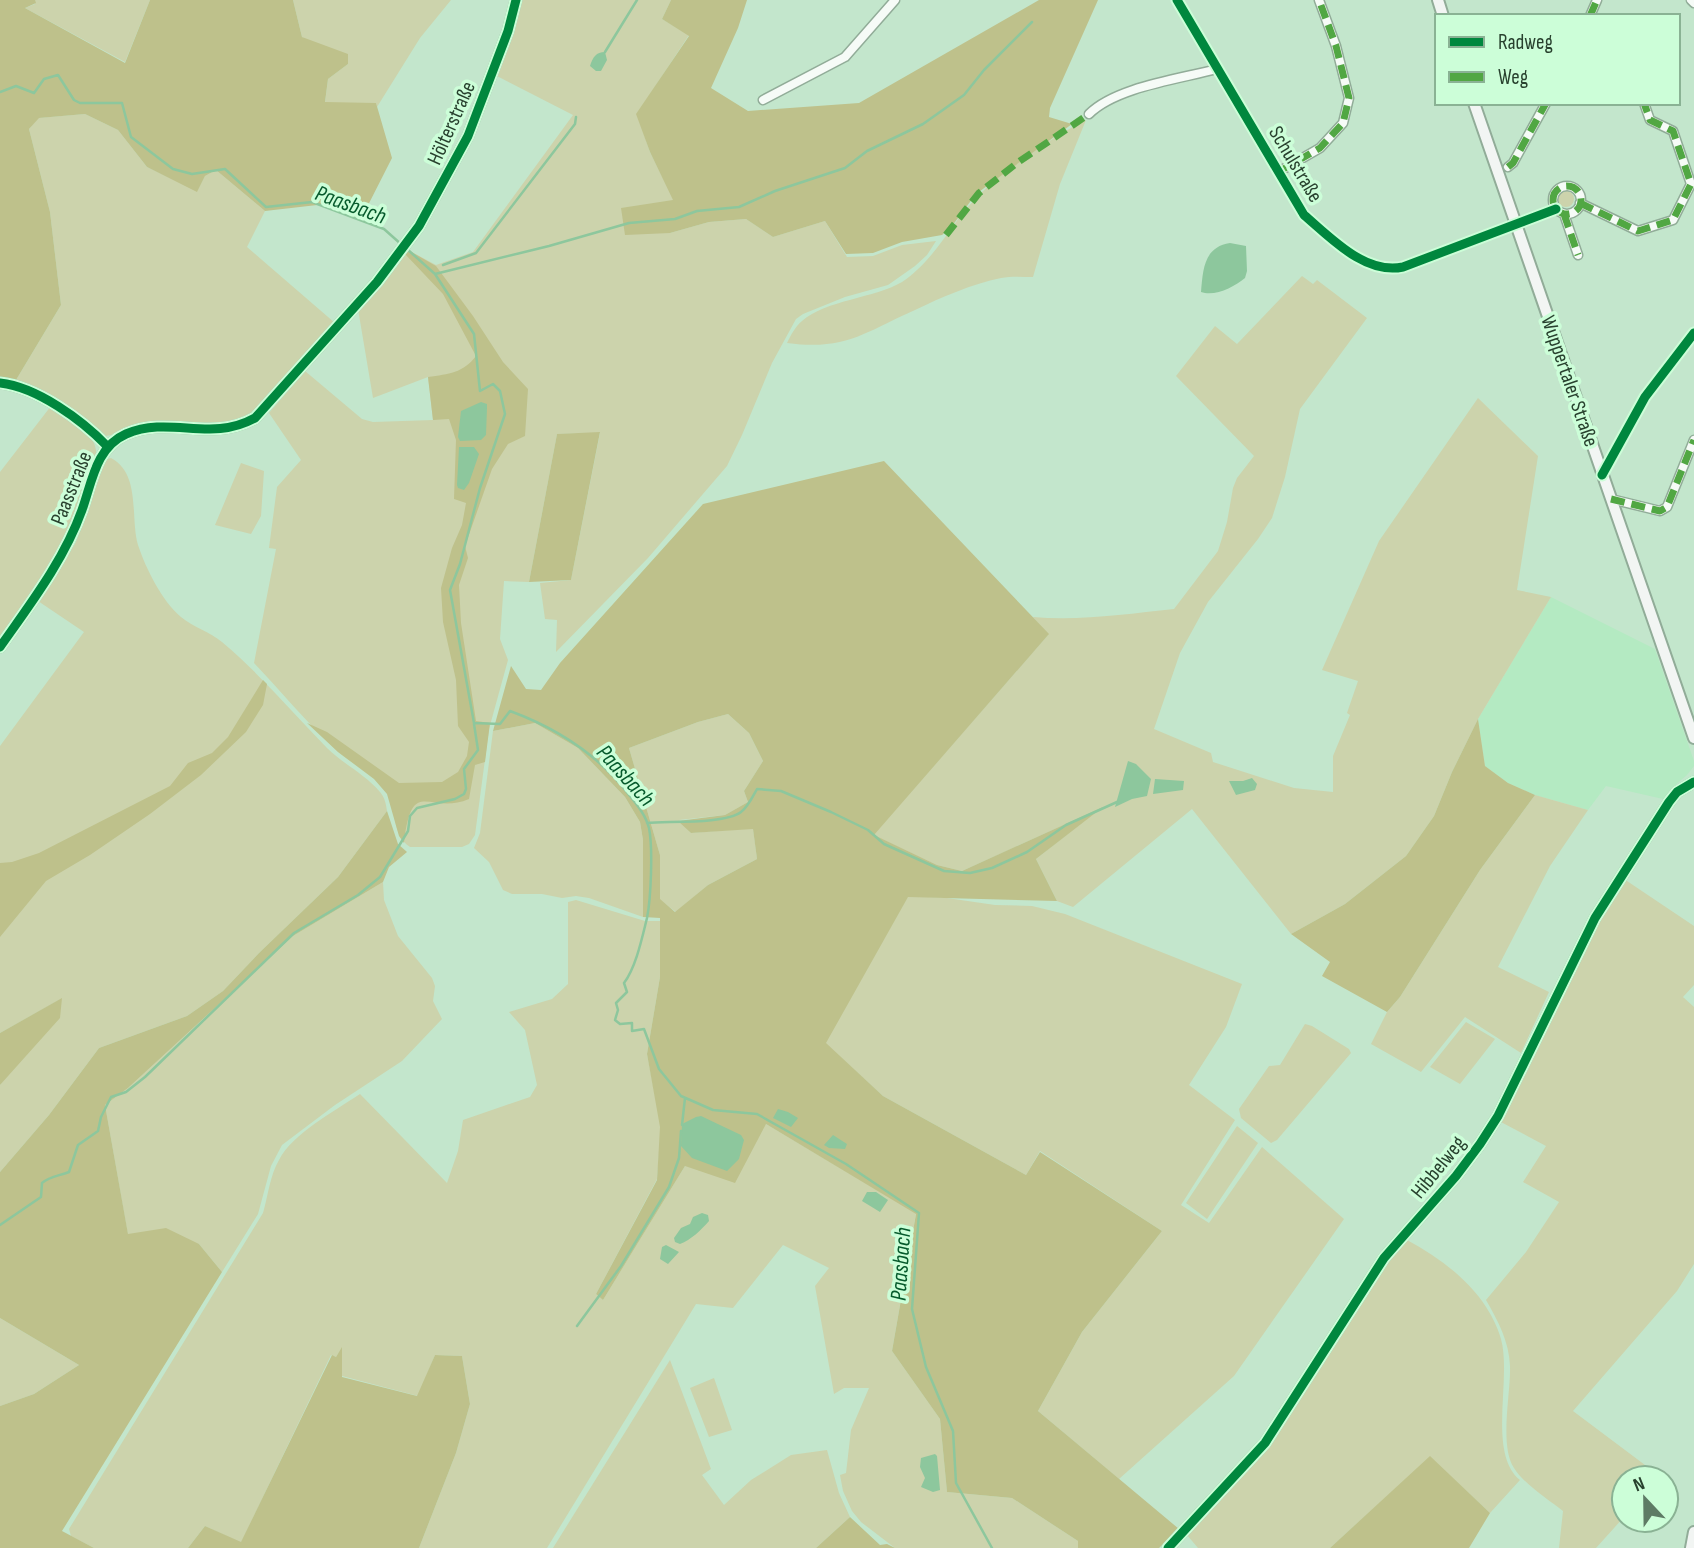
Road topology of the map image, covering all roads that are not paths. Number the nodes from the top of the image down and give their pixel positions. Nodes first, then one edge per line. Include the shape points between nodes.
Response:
1 (516, 0) edge
2 (895, 0) edge
3 (1177, 0) edge
4 (1319, 0) edge
5 (1217, 69) junction
6 (763, 100) dead end
7 (1475, 105) edge
8 (1545, 105) edge
9 (1645, 105) edge
10 (1089, 114) dead end
11 (1508, 167) dead end
12 (1280, 172) junction
13 (1580, 203) junction
14 (1560, 211) junction
15 (1516, 223) junction
16 (400, 253) joint
17 (1578, 255) dead end
18 (1694, 332) edge
19 (0, 383) edge
20 (1694, 440) edge
21 (107, 446) junction
22 (1602, 475) junction
23 (1611, 499) junction
24 (0, 646) edge
25 (1694, 738) edge
26 (1694, 782) edge
27 (1694, 1532) edge
28 (1168, 1548) edge
29 (1691, 1548) edge

1 - 16 street, Hölterstraße via 509,32 468,136
2 - 6 street via 845,57
3 - 5 street, Schulstraße
4 - 12 street via 1349,98 1343,123 1320,148
5 - 10 street via 1118,95
5 - 12 street, Schulstraße
7 - 15 main road, Wuppertaler Straße
8 - 11 street
9 - 13 street via 1650,120 1673,131 1691,184 1673,220 1638,231
12 - 15 street, Schulstraße via 1304,215 1368,264 1382,269 1402,267
13 - 14 street via 1571,213
13 - 14 street via 1575,188 1559,188 1553,202
14 - 15 street
14 - 17 street
15 - 22 main road, Wuppertaler Straße
16 - 21 street, Paasstraße via 256,418 228,430 142,428
18 - 22 street via 1645,397
19 - 21 street via 58,405 89,426
20 - 23 street via 1667,507 1660,511
21 - 24 street, Paasstraße via 60,560
22 - 23 main road, Wuppertaler Straße
23 - 25 main road, Wuppertaler Straße
26 - 28 street, Hibbelweg via 1668,802 1595,918 1480,1144 1384,1258 1265,1443
27 - 29 main road

